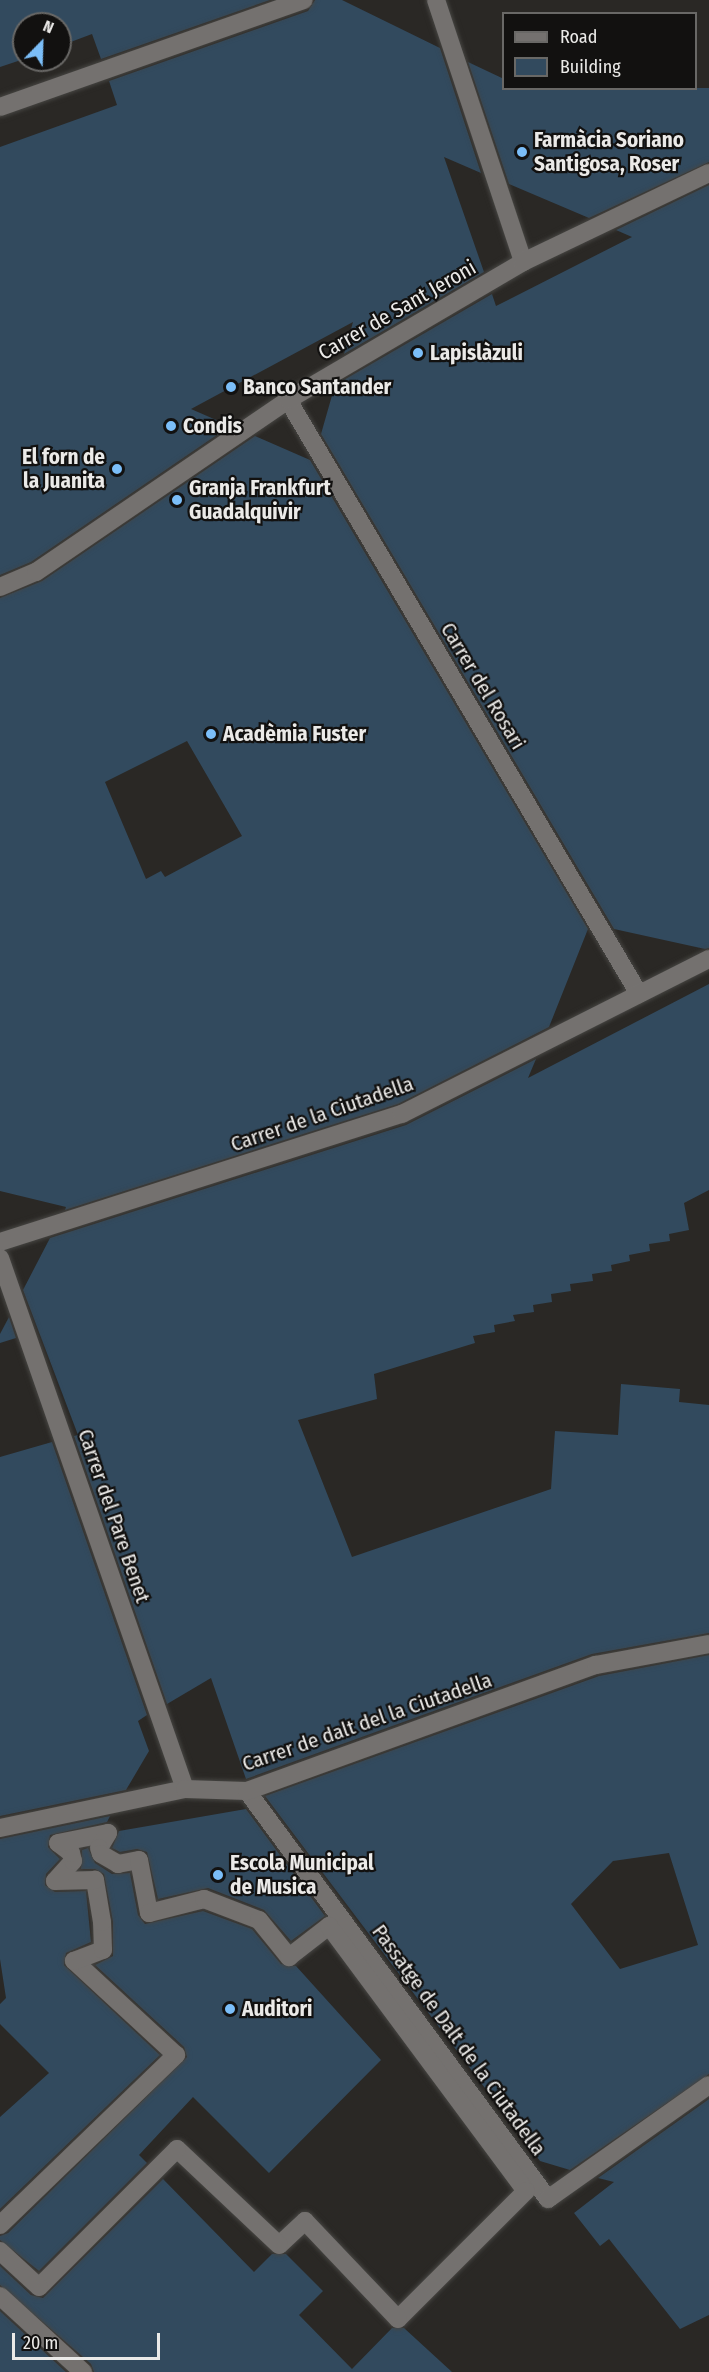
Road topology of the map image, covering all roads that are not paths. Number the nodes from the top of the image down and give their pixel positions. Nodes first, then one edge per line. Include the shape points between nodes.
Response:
1 (304, 0) edge
2 (436, 0) edge
3 (0, 107) edge
4 (709, 173) edge
5 (523, 262) junction
6 (288, 400) junction
7 (0, 587) edge
8 (709, 959) edge
9 (639, 994) junction
10 (0, 1242) edge
11 (0, 1258) edge
12 (709, 1644) edge
13 (185, 1789) junction
14 (247, 1791) junction
15 (0, 1828) edge
16 (709, 2085) edge
17 (0, 2225) edge
18 (0, 2252) edge
19 (0, 2296) edge
20 (83, 2372) edge

1 - 3 street
2 - 5 street
4 - 5 street, Carrer de Sant Jeroni
5 - 6 street, Carrer de Sant Jeroni
6 - 7 street, Carrer de Sant Jeroni via 36,572
6 - 9 street, Carrer del Rosari
8 - 9 street, Carrer de la Ciutadella
9 - 10 street, Carrer de la Ciutadella via 402,1114
11 - 13 street, Carrer del Pare Benet
12 - 14 street, Carrer de dalt del la Ciutadella via 596,1665
13 - 14 street, Carrer de dalt del la Ciutadella
13 - 15 street, Carrer de dalt del la Ciutadella
14 - 16 street, Passatge de Dalt de la Ciutadella via 548,2199
17 - 18 street via 176,2055 74,1961 103,1950 102,1922 95,1880 55,1881 73,1861 71,1853 58,1843 108,1833 99,1848 101,1854 118,1864 139,1860 150,1913 204,1899 259,1920 289,1957 329,1926 526,2191 398,2319 305,2221 279,2245 177,2149 39,2287
19 - 20 street

